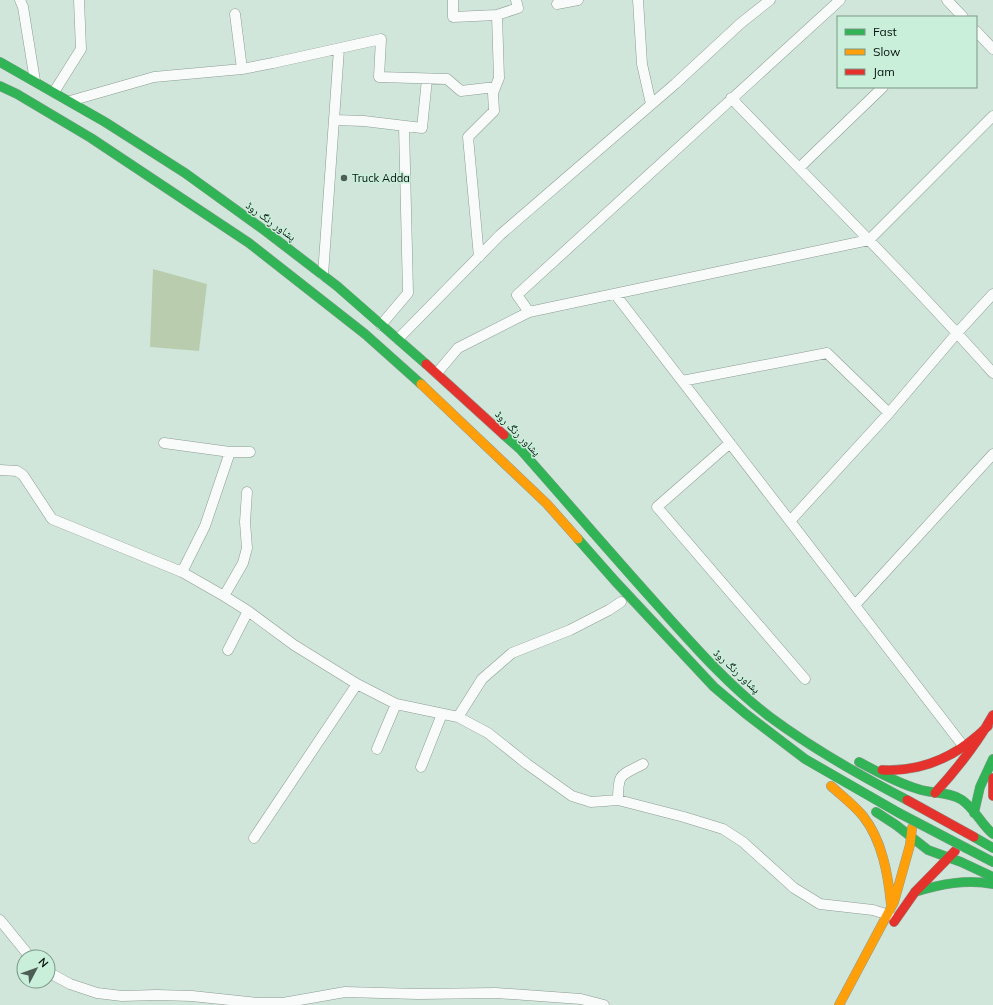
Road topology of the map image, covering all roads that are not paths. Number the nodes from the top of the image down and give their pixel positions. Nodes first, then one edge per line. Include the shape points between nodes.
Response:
1 (20, 0) edge
2 (79, 0) edge
3 (453, 0) edge
4 (516, 0) edge
5 (578, 0) edge
6 (638, 0) edge
7 (770, 0) edge
8 (840, 0) edge
9 (947, 0) edge
10 (557, 4) dead end
11 (234, 14) dead end
12 (497, 15) junction
13 (960, 16) edge
14 (977, 32) edge
15 (339, 48) junction
16 (993, 49) edge
17 (0, 62) edge
18 (242, 69) junction
19 (427, 79) junction
20 (34, 81) junction
21 (0, 86) edge
22 (495, 87) junction
23 (882, 88) edge
24 (54, 92) junction
25 (731, 98) junction
26 (70, 101) junction
27 (651, 104) junction
28 (993, 116) edge
29 (334, 120) junction
30 (404, 126) junction
31 (799, 168) junction
32 (869, 240) junction
33 (479, 257) junction
34 (323, 275) junction
35 (615, 294) junction
36 (993, 294) edge
37 (529, 312) junction
38 (381, 325) junction
39 (957, 333) junction
40 (398, 339) junction
41 (437, 373) junction
42 (993, 373) edge
43 (682, 381) junction
44 (889, 413) junction
45 (164, 443) dead end
46 (730, 443) junction
47 (230, 452) junction
48 (250, 452) dead end
49 (993, 454) edge
50 (0, 470) edge
51 (247, 492) dead end
52 (790, 521) junction
53 (624, 568) junction
54 (182, 572) junction
55 (615, 581) junction
56 (659, 593) dead end
57 (224, 596) junction
58 (623, 605) joint
59 (855, 605) junction
60 (248, 611) junction
61 (228, 650) dead end
62 (805, 679) dead end
63 (357, 684) junction
64 (396, 704) junction
65 (442, 714) junction
66 (993, 715) edge
67 (458, 717) junction
68 (988, 726) junction
69 (964, 747) junction
70 (377, 749) dead end
71 (854, 759) dead end
72 (993, 759) edge
73 (643, 764) dead end
74 (421, 767) dead end
75 (875, 770) junction
76 (993, 778) edge
77 (822, 781) dead end
78 (831, 786) junction
79 (935, 793) junction
80 (993, 796) edge
81 (618, 800) junction
82 (974, 813) junction
83 (993, 834) edge
84 (911, 837) junction
85 (254, 838) dead end
86 (993, 848) edge
87 (949, 858) junction
88 (993, 862) edge
89 (993, 877) edge
90 (993, 884) edge
91 (915, 892) junction
92 (891, 909) junction
93 (0, 920) edge
94 (889, 932) dead end
95 (24, 949) edge
96 (56, 976) edge
97 (856, 992) dead end
98 (254, 1004) edge
99 (604, 1005) edge
100 (839, 1005) edge
101 (849, 1005) edge

1 - 20 street
2 - 24 street via 81,49
3 - 12 street via 453,17
4 - 12 street via 518,8
5 - 10 street
6 - 27 street via 642,64
7 - 27 street
8 - 25 street
9 - 13 street
11 - 18 street
12 - 22 street via 499,78
14 - 16 street
15 - 18 street
15 - 19 street via 381,39 379,77
15 - 29 street
17 - 20 main road, پشاور رنگ روڈ
18 - 26 street via 154,77
19 - 22 street via 447,79 461,91
19 - 30 street via 422,128
20 - 24 main road, پشاور رنگ روڈ
21 - 55 main road via 91,138 174,192 249,243 365,334 440,401 541,498
22 - 33 street via 494,111 468,137
23 - 31 street
24 - 26 main road, پشاور رنگ روڈ
25 - 31 street
25 - 37 street via 517,295
26 - 34 main road, پشاور رنگ روڈ via 185,173
27 - 33 street via 500,235
28 - 32 street
29 - 30 street
29 - 34 street
30 - 38 street via 408,293
31 - 32 street
32 - 35 street
32 - 39 street
33 - 40 street
34 - 38 main road, پشاور رنگ روڈ
35 - 37 street
35 - 43 street
36 - 39 street
37 - 41 street via 458,348
38 - 40 main road, پشاور رنگ روڈ
39 - 42 street
39 - 44 street
40 - 41 main road, پشاور رنگ روڈ
41 - 53 main road, پشاور رنگ روڈ via 520,449
43 - 44 street via 827,352
43 - 46 street
44 - 52 street
45 - 47 street
46 - 52 street
46 - 62 street via 657,507
47 - 48 street
47 - 54 street via 205,526
49 - 59 street
50 - 54 street via 17,470 52,519
51 - 57 street via 247,548 244,563
52 - 59 street
53 - 56 main road via 645,579
53 - 86 main road, پشاور رنگ روڈ, bridge via 697,649 769,716 856,774
54 - 57 street
55 - 58 main road
55 - 88 main road, bridge via 714,687 805,759 899,813
57 - 60 street
58 - 67 street via 512,653 482,679
59 - 69 street
60 - 61 street
60 - 63 street via 294,645
63 - 64 street
63 - 85 street
64 - 65 street
64 - 70 street
65 - 67 street
65 - 74 street
66 - 68 main road
67 - 81 street via 488,733 572,796 591,802
68 - 69 main road
68 - 79 main road via 952,775
69 - 75 main road via 927,765 904,770
71 - 75 main road
72 - 82 main road via 980,787
73 - 81 street via 624,773 618,786
75 - 79 main road via 918,789
76 - 80 main road
77 - 78 main road
78 - 84 main road via 896,825
78 - 92 main road via 863,815 872,828 888,881
79 - 82 main road via 958,797
79 - 84 main road via 918,813
81 - 92 street via 723,829 743,842 794,888 820,904 873,910
82 - 83 main road
82 - 87 main road via 971,827
84 - 87 main road via 928,850
84 - 92 main road
87 - 89 main road
87 - 91 main road
90 - 91 main road via 956,883
91 - 94 main road
92 - 100 main road
93 - 95 street
96 - 98 street via 97,993 122,996 192,996
97 - 101 main road
98 - 99 street via 283,1003 345,992 496,993 567,997

